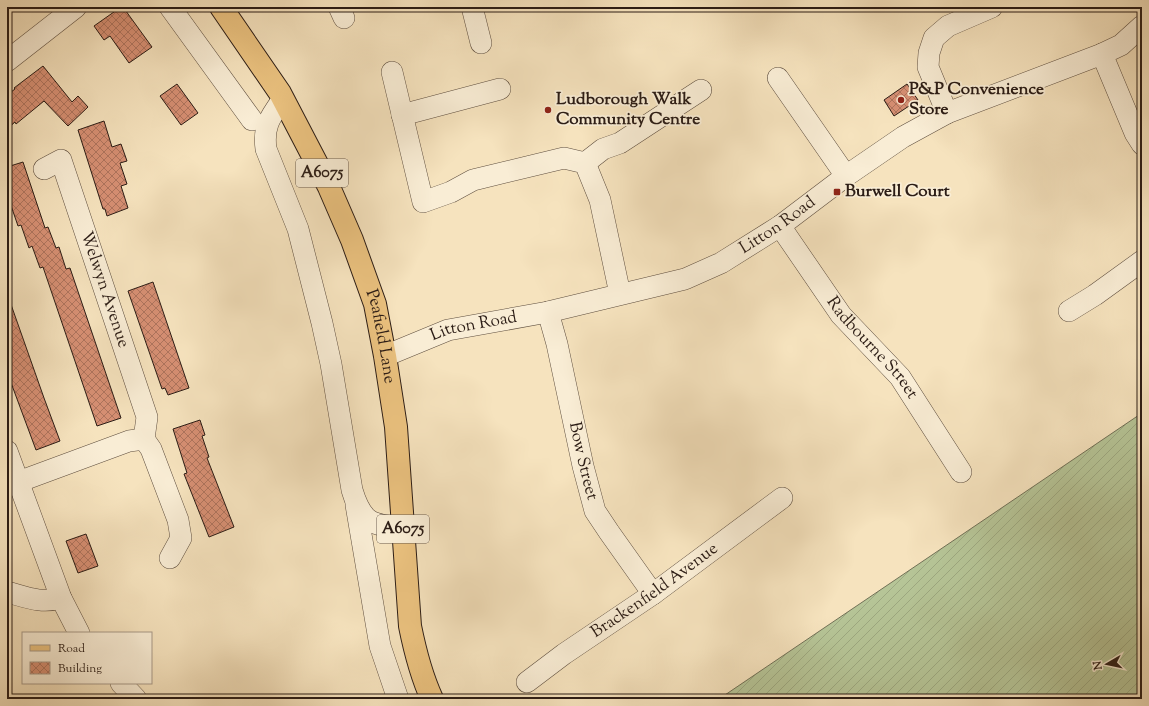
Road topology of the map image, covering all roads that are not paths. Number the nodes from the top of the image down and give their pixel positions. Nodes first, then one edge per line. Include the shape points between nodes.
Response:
1 (76, 7) edge
2 (170, 7) edge
3 (221, 7) edge
4 (992, 7) edge
5 (468, 18) edge
6 (1142, 26) edge
7 (481, 43) dead end
8 (1102, 54) junction
9 (7, 61) edge
10 (392, 72) dead end
11 (778, 78) dead end
12 (500, 90) dead end
13 (701, 90) dead end
14 (283, 99) junction
15 (947, 113) junction
16 (402, 115) junction
17 (252, 120) dead end
18 (1142, 144) edge
19 (585, 163) junction
20 (44, 169) dead end
21 (846, 176) junction
22 (780, 226) junction
23 (1142, 262) edge
24 (620, 294) junction
25 (548, 312) junction
26 (1069, 312) dead end
27 (385, 356) junction
28 (144, 439) junction
29 (7, 451) edge
30 (961, 472) dead end
31 (18, 482) junction
32 (782, 498) dead end
33 (356, 502) junction
34 (403, 528) junction
35 (170, 558) dead end
36 (7, 592) edge
37 (653, 594) junction
38 (60, 598) junction
39 (78, 632) edge
40 (527, 682) dead end
41 (123, 684) edge
42 (136, 699) edge
43 (398, 699) edge
44 (432, 699) edge

1 - 9 street
2 - 17 street
3 - 14 main road, Peafield Lane / A6075
4 - 15 street via 948,26 934,38 928,67
5 - 7 street
6 - 8 street, Litton Road via 1121,45
8 - 15 street, Litton Road
8 - 18 street
10 - 16 street
11 - 21 street
12 - 16 street
13 - 19 street via 620,142 603,149
14 - 27 main road, Peafield Lane / A6075 via 329,187 352,240 375,304
14 - 33 street via 266,127 266,149 298,229 331,364 349,475
15 - 21 street, Litton Road via 903,137
16 - 19 street via 423,202 473,180 564,158
19 - 24 street via 600,200
20 - 28 street, Welwyn Avenue via 61,160 147,417
21 - 22 street, Litton Road
22 - 24 street, Litton Road via 721,263 685,279
22 - 30 street, Radbourne Street via 841,315 900,377
23 - 26 street
24 - 25 street, Litton Road
25 - 27 street, Litton Road via 448,330
25 - 37 street, Bow Street via 595,511
27 - 34 main road, Peafield Lane / A6075 via 396,427
28 - 31 street via 129,441
28 - 35 street via 152,449 178,520 181,538
29 - 31 street
31 - 38 street
32 - 37 street, Brackenfield Avenue
33 - 34 street via 365,518 370,521 382,526
33 - 43 street via 380,646
34 - 44 main road, Peafield Lane / A6075 via 410,626 415,654
36 - 38 street via 41,601
37 - 40 street, Brackenfield Avenue
38 - 39 street
41 - 42 street

